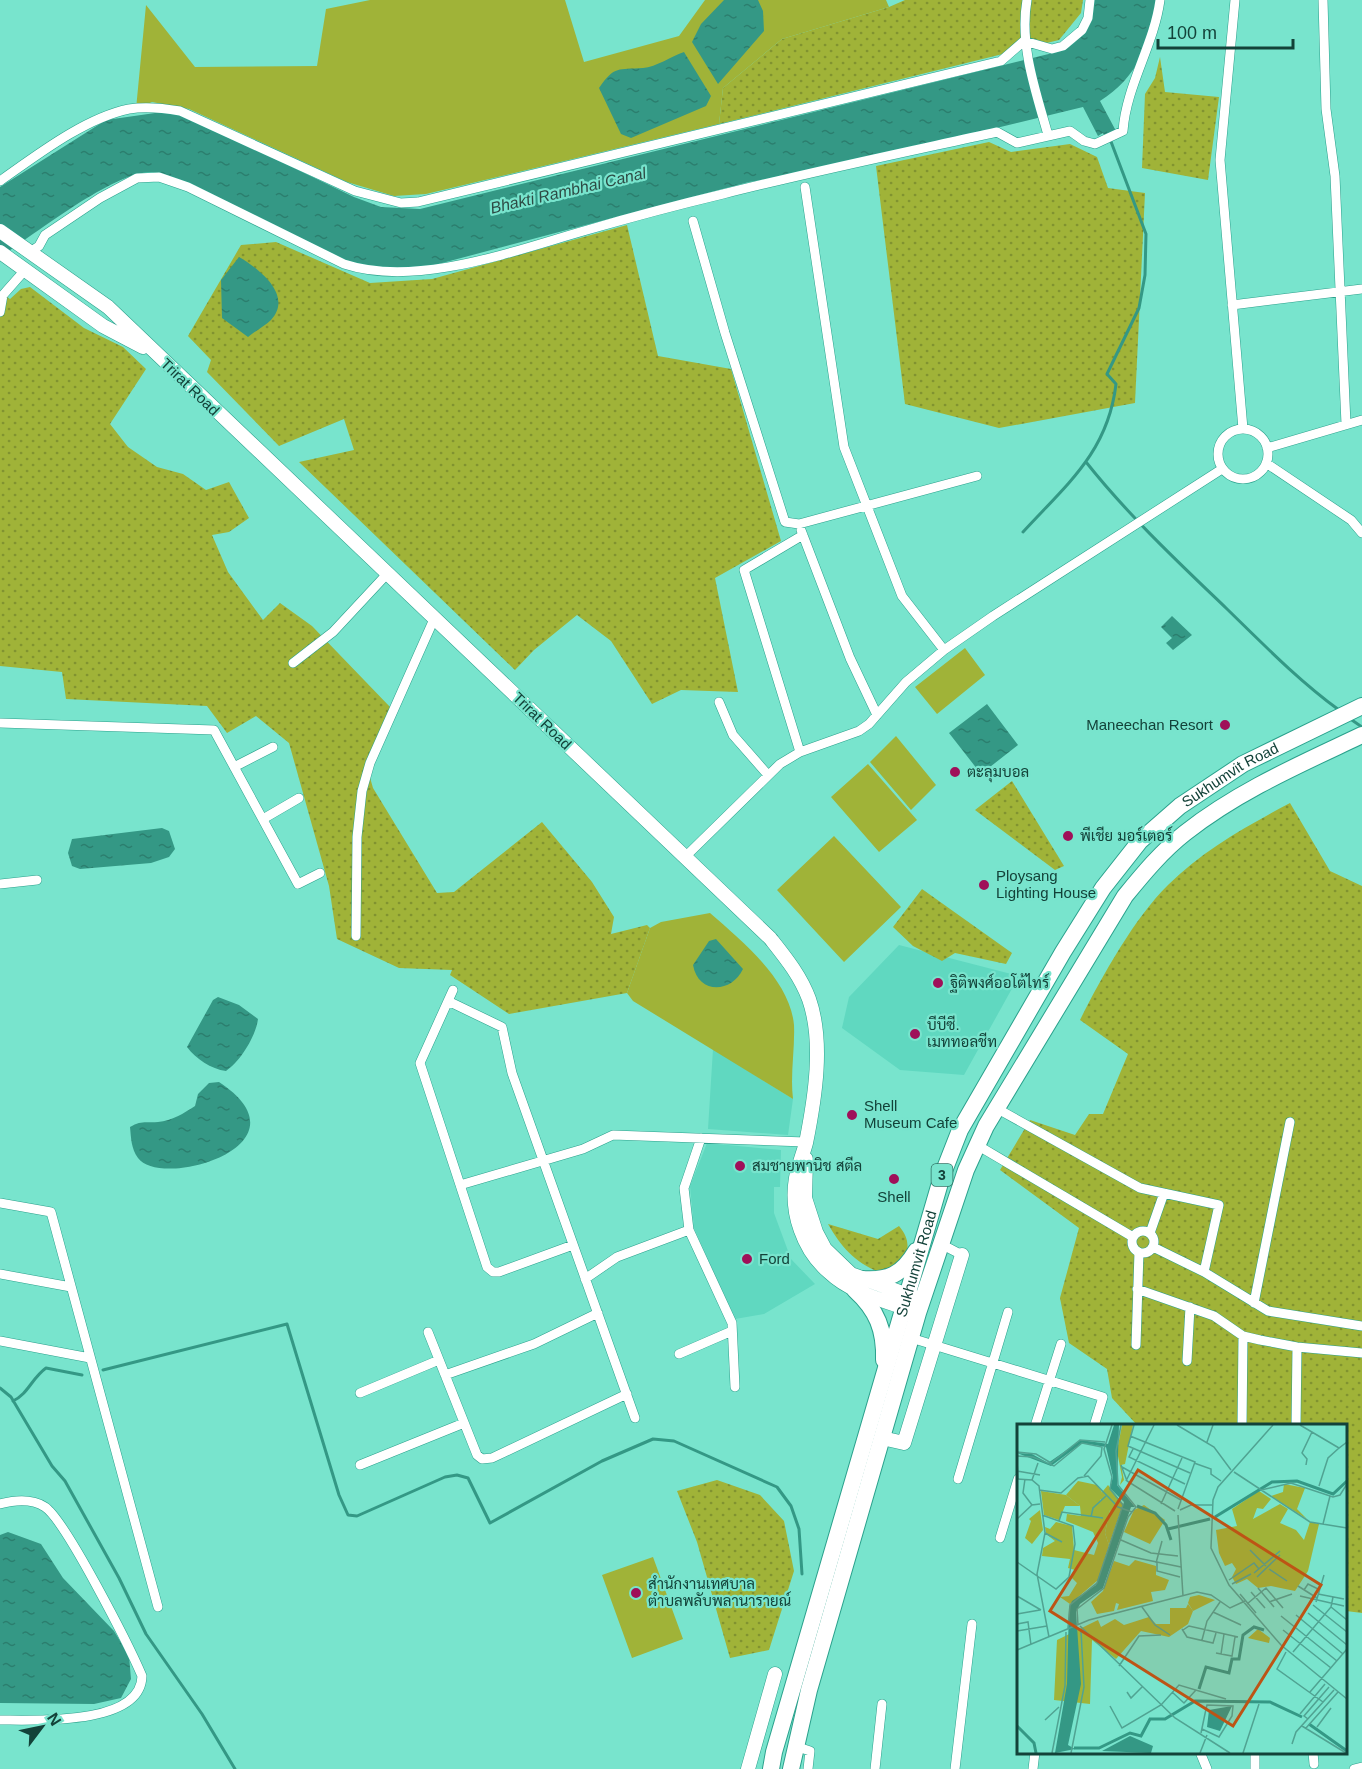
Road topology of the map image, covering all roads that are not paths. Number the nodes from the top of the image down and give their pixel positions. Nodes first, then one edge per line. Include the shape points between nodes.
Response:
1 (1027, 0) edge
2 (1090, 0) edge
3 (1160, 0) edge
4 (1236, 0) edge
5 (1323, 0) edge
6 (1024, 41) junction
7 (1047, 130) junction
8 (0, 181) edge
9 (805, 187) dead end
10 (693, 221) dead end
11 (0, 231) edge
12 (0, 252) edge
13 (30, 252) junction
14 (25, 270) junction
15 (1362, 289) edge
16 (1340, 291) junction
17 (1, 297) edge
18 (1232, 305) junction
19 (0, 312) edge
20 (156, 355) junction
21 (1362, 420) edge
22 (1346, 424) junction
23 (1243, 429) junction
24 (1268, 448) junction
25 (1266, 463) junction
26 (1222, 469) junction
27 (977, 476) dead end
28 (866, 504) junction
29 (799, 525) junction
30 (1362, 532) edge
31 (803, 535) junction
32 (387, 574) junction
33 (434, 619) junction
34 (945, 650) junction
35 (293, 663) dead end
36 (718, 702) dead end
37 (1361, 707) edge
38 (877, 715) junction
39 (0, 723) edge
40 (1359, 737) edge
41 (273, 747) dead end
42 (800, 752) junction
43 (234, 767) junction
44 (768, 775) junction
45 (299, 798) dead end
46 (263, 819) junction
47 (685, 857) junction
48 (320, 873) dead end
49 (37, 880) dead end
50 (0, 884) edge
51 (356, 936) dead end
52 (453, 990) dead end
53 (448, 1001) junction
54 (1036, 1002) junction
55 (1056, 1011) junction
56 (996, 1108) junction
57 (1290, 1122) dead end
58 (701, 1138) junction
59 (806, 1142) junction
60 (977, 1145) junction
61 (543, 1160) junction
62 (460, 1185) junction
63 (1164, 1193) junction
64 (0, 1203) edge
65 (689, 1230) junction
66 (926, 1233) junction
67 (1150, 1233) junction
68 (1133, 1237) junction
69 (941, 1244) junction
70 (573, 1245) junction
71 (1154, 1246) junction
72 (1139, 1252) junction
73 (962, 1255) joint
74 (1204, 1272) junction
75 (0, 1274) edge
76 (585, 1279) junction
77 (858, 1284) junction
78 (71, 1287) junction
79 (1137, 1289) junction
80 (1254, 1303) junction
81 (914, 1304) junction
82 (1190, 1307) junction
83 (1008, 1312) dead end
84 (598, 1313) junction
85 (1362, 1326) edge
86 (732, 1331) junction
87 (428, 1332) dead end
88 (1243, 1336) junction
89 (911, 1338) junction
90 (0, 1341) edge
91 (1061, 1344) dead end
92 (934, 1345) junction
93 (1136, 1345) dead end
94 (1297, 1347) junction
95 (1362, 1353) edge
96 (679, 1354) dead end
97 (90, 1358) junction
98 (439, 1360) junction
99 (1187, 1361) dead end
100 (994, 1363) junction
101 (445, 1375) junction
102 (1049, 1380) junction
103 (883, 1382) junction
104 (735, 1387) dead end
105 (360, 1393) dead end
106 (627, 1394) junction
107 (636, 1418) dead end
108 (464, 1423) junction
109 (1035, 1424) edge
110 (1094, 1424) edge
111 (1242, 1424) edge
112 (1296, 1424) edge
113 (882, 1438) junction
114 (360, 1465) dead end
115 (958, 1479) dead end
116 (1017, 1485) edge
117 (0, 1504) edge
118 (1000, 1538) dead end
119 (158, 1607) dead end
120 (972, 1624) dead end
121 (775, 1674) dead end
122 (882, 1704) dead end
123 (0, 1720) edge
124 (795, 1746) junction
125 (1035, 1754) edge
126 (1201, 1754) edge
127 (1313, 1754) edge
128 (1314, 1764) dead end
129 (1362, 1767) edge
130 (748, 1769) edge
131 (771, 1769) edge
132 (791, 1769) edge
133 (808, 1769) edge
134 (875, 1769) edge
135 (954, 1769) edge
136 (1034, 1769) edge
137 (1207, 1769) edge
138 (1354, 1769) edge

1 - 6 street
2 - 6 street via 1082,30 1063,46 1052,49
3 - 7 street via 1157,20 1125,113 1124,131 1095,144 1074,132
4 - 18 street via 1220,160
5 - 16 street via 1326,109 1335,176
6 - 7 street
6 - 8 street via 1001,61 418,202 401,203 355,191 180,111 156,107 129,109 96,120
7 - 13 street via 1017,143 997,132 723,194 423,272 398,273 344,264 188,187 159,177 137,178 100,198 45,235
9 - 28 street via 844,447
10 - 29 street via 781,513 787,524
11 - 13 main road, Trirat Road
12 - 14 main road, Trirat Road
13 - 20 main road, Trirat Road via 108,307
14 - 17 street
14 - 20 main road, Trirat Road via 103,326
15 - 16 street
16 - 18 street
16 - 22 street
17 - 19 street
18 - 23 street
20 - 32 main road, Trirat Road
21 - 22 street
22 - 24 street
23 - 24 street via 1260,435
23 - 26 street via 1226,436 1220,444 1218,460
24 - 25 street
25 - 26 street via 1261,472 1244,479
25 - 30 street via 1351,520
26 - 34 street
27 - 28 street
28 - 29 street
28 - 34 street via 902,596
29 - 31 street
31 - 38 street via 850,658
31 - 42 street via 744,570
32 - 33 main road, Trirat Road
32 - 35 street via 333,632
33 - 47 main road, Trirat Road
33 - 51 street via 370,763 362,791 357,837
34 - 38 street via 906,682
36 - 44 street via 733,735
37 - 54 highway, Sukhumvit Road / 3 via 1243,764 1180,806 1140,841 1103,888
38 - 42 street via 858,731
39 - 43 street via 214,730
40 - 55 highway, Sukhumvit Road / 3 via 1263,783 1183,834 1125,896
41 - 43 street
42 - 44 street
43 - 46 street
44 - 47 street
45 - 46 street
46 - 48 street via 298,884
47 - 59 main road, Trirat Road via 770,938 796,970 809,1000 817,1049
49 - 50 street
52 - 53 street
53 - 61 street via 502,1027 512,1073
53 - 62 street via 420,1063
54 - 55 highway
54 - 66 highway, Sukhumvit Road / 3 via 960,1130
55 - 56 highway, Sukhumvit Road / 3
56 - 60 highway, Sukhumvit Road / 3
56 - 63 street via 1140,1188
57 - 80 street
58 - 59 street
58 - 61 street via 613,1135 583,1149
58 - 65 street via 684,1188
59 - 77 main road, Trirat Road via 805,1198 816,1232 836,1262
60 - 68 street
60 - 69 highway, Sukhumvit Road / 3
61 - 62 street
61 - 70 street
62 - 70 street via 487,1267 493,1272
63 - 67 street
63 - 74 street via 1219,1205
64 - 78 street via 51,1212
65 - 76 street via 617,1257
65 - 86 street via 732,1323
66 - 77 highway via 911,1260 894,1276
66 - 81 highway, Sukhumvit Road / 3
67 - 68 street via 1139,1232
67 - 71 street
68 - 72 street
69 - 73 street
69 - 81 highway, Sukhumvit Road / 3
70 - 76 street
71 - 72 street via 1149,1252
71 - 74 street
72 - 79 street
73 - 92 main road
74 - 80 street
75 - 78 street
76 - 84 street
77 - 81 main road, Trirat Road
77 - 103 highway via 882,1330
78 - 97 street
79 - 82 street
79 - 93 street
80 - 85 street via 1282,1314
81 - 89 highway, Sukhumvit Road / 3
81 - 103 highway, Sukhumvit Road / 3
82 - 88 street via 1214,1316
82 - 99 street
83 - 100 street
84 - 101 street via 534,1344
84 - 106 street
86 - 96 street
86 - 104 street
87 - 98 street
88 - 94 street
88 - 111 street
89 - 92 street
89 - 113 highway, Sukhumvit Road / 3
90 - 97 street
91 - 102 street
92 - 100 street
92 - 113 main road via 904,1443
94 - 95 street
94 - 112 street
97 - 119 street
98 - 101 street
98 - 105 street
100 - 102 street
100 - 115 street
101 - 108 street
102 - 109 street
102 - 110 street via 1103,1397
103 - 131 highway, Sukhumvit Road / 3
106 - 107 street
106 - 108 street via 492,1458 477,1455
108 - 114 street
113 - 124 highway, Sukhumvit Road / 3
116 - 118 street
117 - 123 street via 31,1501 46,1508 64,1530 142,1676 136,1694 124,1705 106,1712 61,1720
120 - 135 street
121 - 130 main road
122 - 134 street
124 - 132 highway, Sukhumvit Road / 3
124 - 133 street via 810,1751
125 - 136 street
126 - 137 street
127 - 128 street
129 - 138 street

